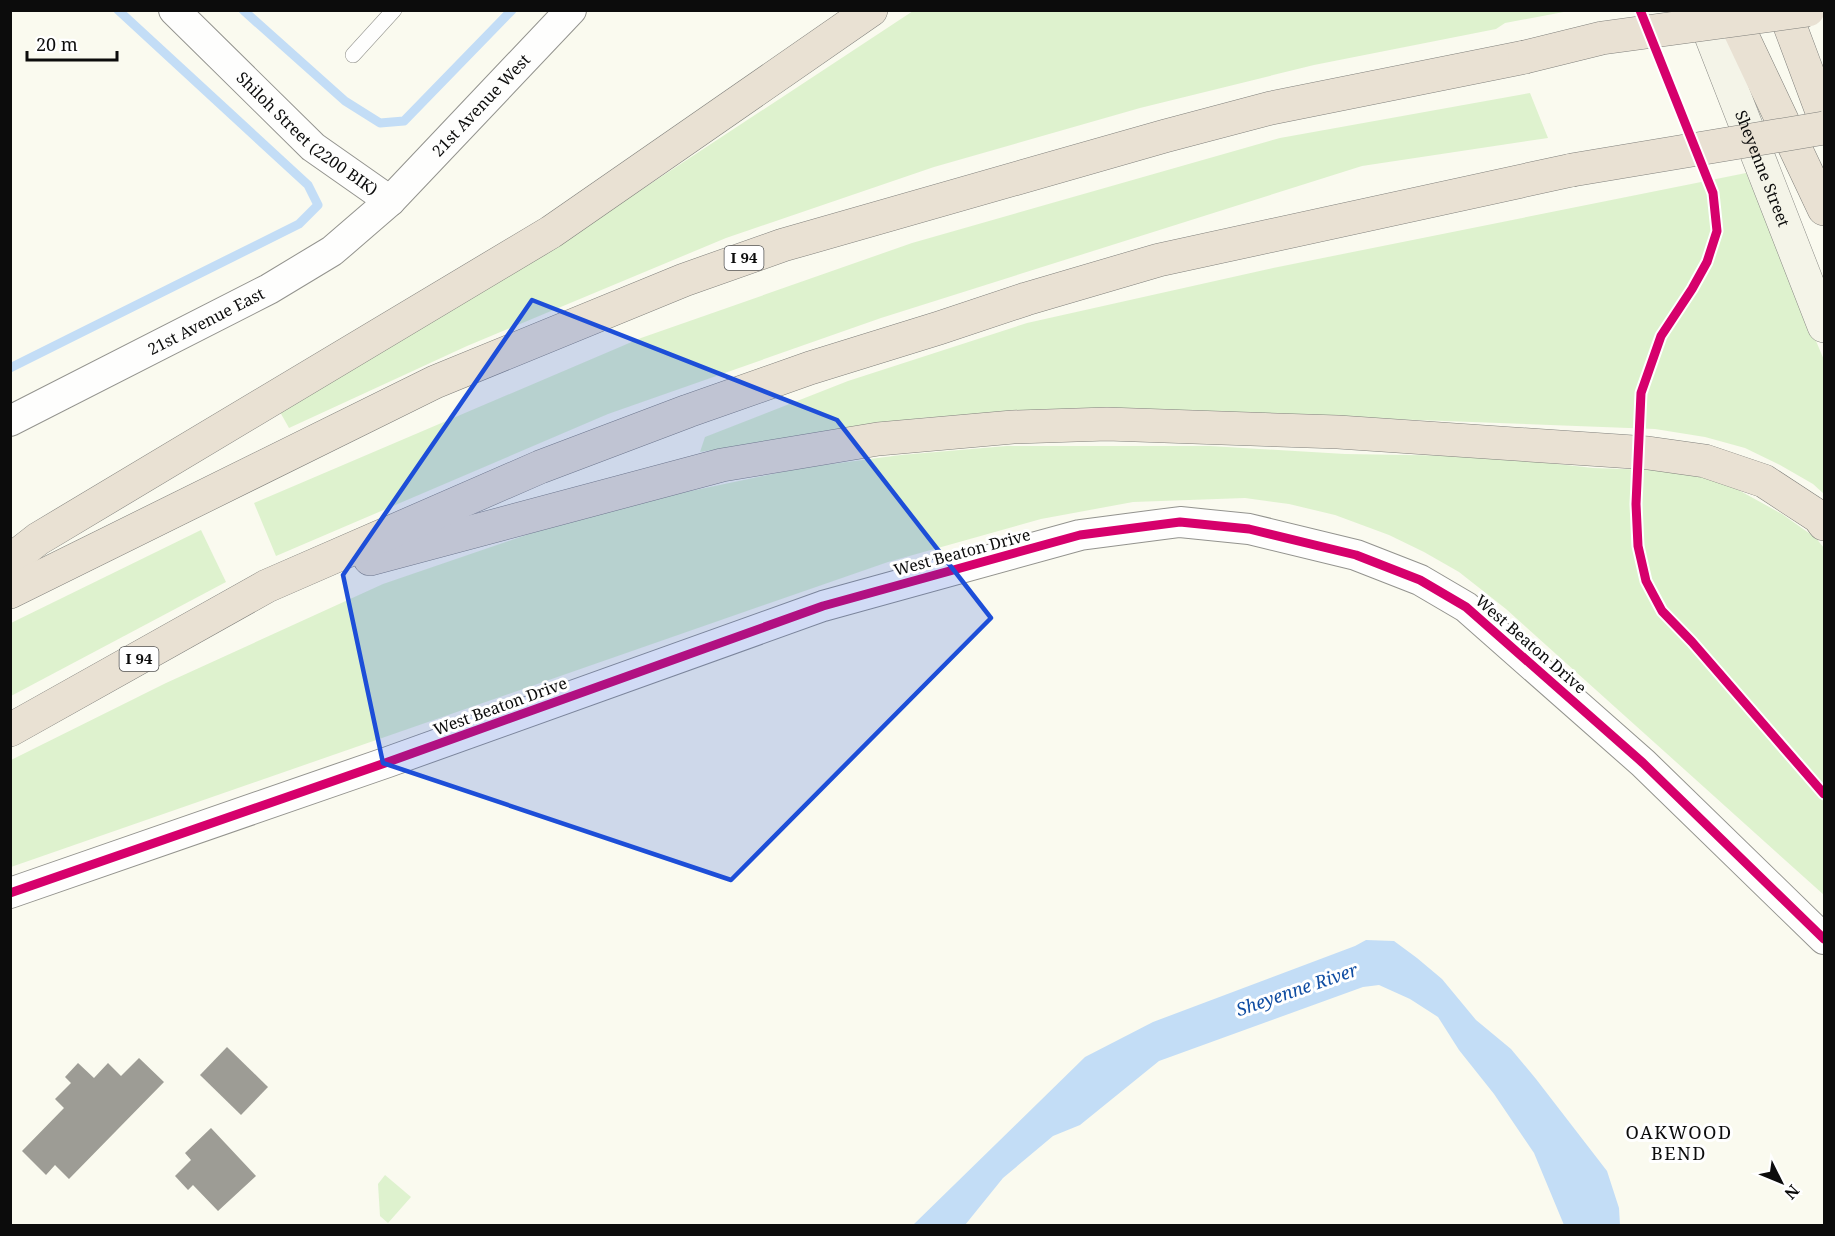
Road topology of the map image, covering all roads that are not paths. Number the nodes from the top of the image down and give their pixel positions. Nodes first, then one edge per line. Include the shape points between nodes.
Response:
1 (174, 10) edge
2 (394, 10) edge
3 (571, 10) edge
4 (871, 10) edge
5 (1701, 10) edge
6 (1730, 10) edge
7 (1785, 10) edge
8 (1809, 10) edge
9 (353, 55) dead end
10 (1824, 117) edge
11 (1824, 128) edge
12 (390, 201) junction
13 (1824, 209) edge
14 (1824, 326) edge
15 (10, 421) edge
16 (1824, 524) edge
17 (10, 561) edge
18 (267, 586) junction
19 (10, 592) edge
20 (10, 730) edge
21 (10, 893) edge
22 (1824, 939) edge

1 - 12 street, Shiloh Street (2200 BIK) via 313,147
2 - 9 lane
3 - 12 street, 21st Avenue West
4 - 17 highway via 551,231 38,539
5 - 14 main road, Sheyenne Street
6 - 13 highway
7 - 10 highway
8 - 19 highway, I 94, bridge via 1602,38 1261,111 783,245 684,280 435,382
11 - 18 highway, I 94, bridge via 1572,170 1159,260 1026,299 810,368 550,463
12 - 15 street, 21st Avenue East via 332,251 269,288
16 - 18 highway via 1764,481 1706,461 1648,453 1338,432 1107,424 1013,427 878,439 722,465
18 - 20 highway, I 94
21 - 22 street, West Beaton Drive via 823,606 1080,535 1180,522 1249,529 1356,555 1420,580 1466,607 1644,763

